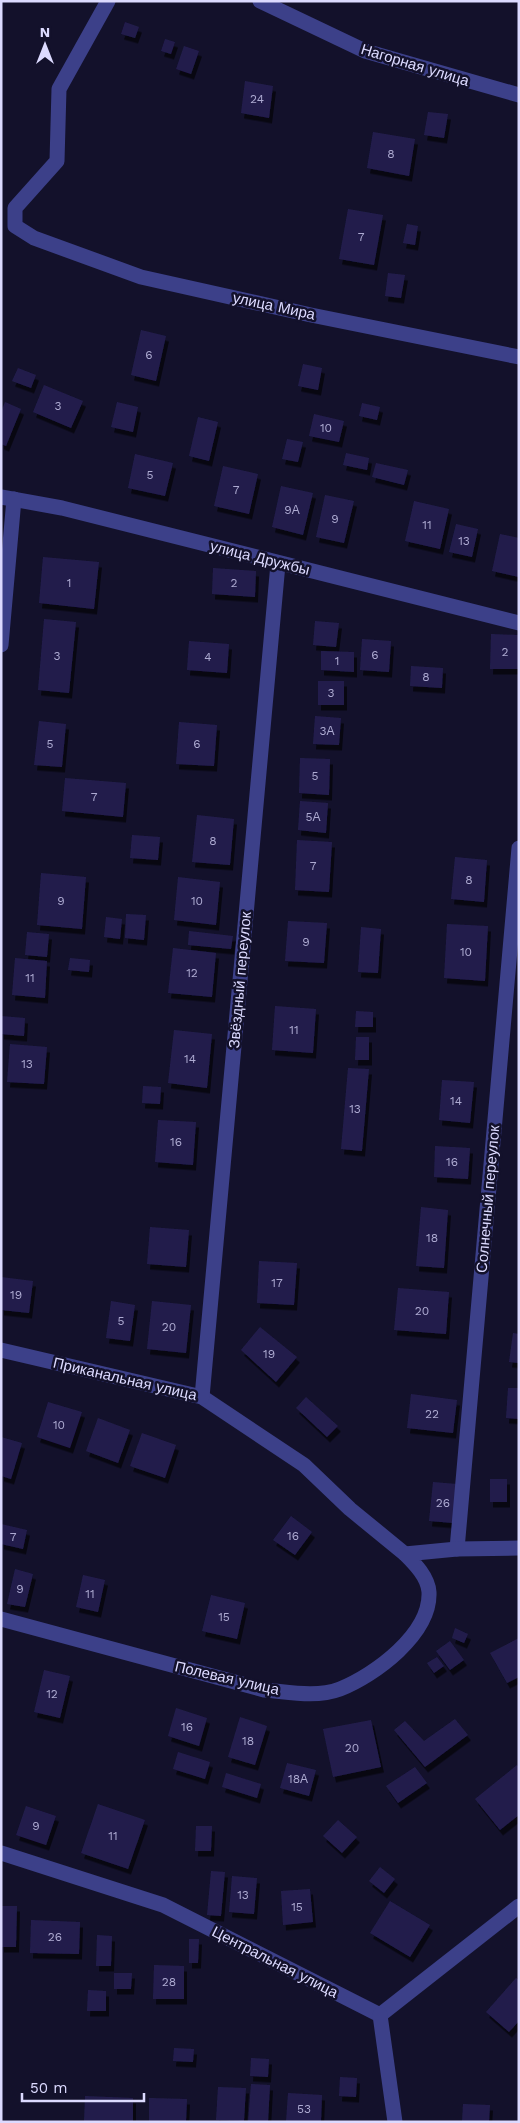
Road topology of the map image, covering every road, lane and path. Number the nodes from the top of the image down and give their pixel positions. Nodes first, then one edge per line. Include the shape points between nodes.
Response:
1 (108, 1) edge
2 (260, 1) edge
3 (519, 96) edge
4 (519, 357) edge
5 (8, 498) edge
6 (278, 564) junction
7 (519, 624) edge
8 (1, 645) edge
9 (519, 848) edge
10 (1, 1350) edge
11 (202, 1397) junction
12 (519, 1548) edge
13 (457, 1550) junction
14 (405, 1554) junction
15 (1, 1619) edge
16 (1, 1853) edge
17 (519, 1906) edge
18 (380, 2016) junction
19 (395, 2122) edge

1 - 4 street, улица Мира via 59,89 56,161 15,208 15,226 34,238 141,277
2 - 3 street, Нагорная улица via 365,51
5 - 6 street, улица Дружбы via 62,508
5 - 8 street
6 - 7 street, улица Дружбы
6 - 11 street, Звёздный переулок
9 - 13 street, Солнечный переулок
10 - 11 street, Приканальная улица
11 - 14 street, Приканальная улица via 304,1465 350,1509
12 - 13 street
13 - 14 street
14 - 15 street, Полевая улица via 420,1570 429,1592 422,1622 406,1645 375,1669 339,1689 308,1694 264,1690
16 - 18 street, Центральная улица via 163,1905
17 - 18 street
18 - 19 street

